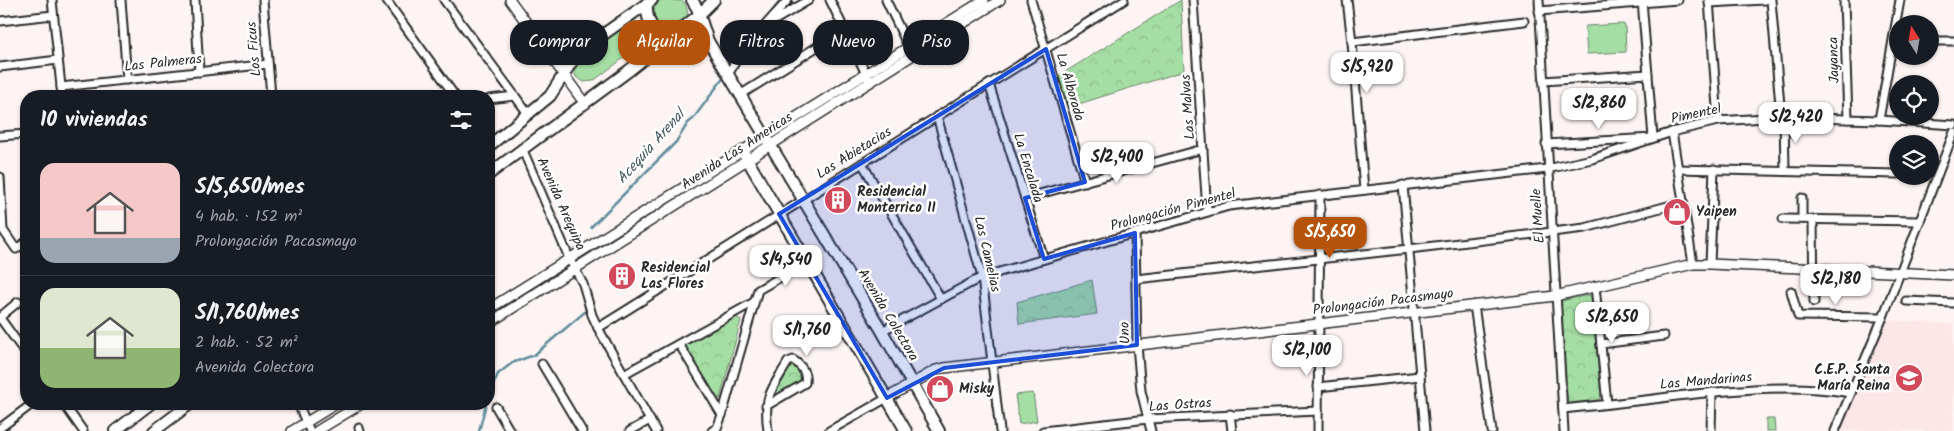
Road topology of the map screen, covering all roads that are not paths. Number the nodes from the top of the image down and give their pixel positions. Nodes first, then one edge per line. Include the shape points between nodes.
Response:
1 (52, 0) edge
2 (121, 0) edge
3 (196, 0) edge
4 (263, 0) edge
5 (386, 0) edge
6 (444, 0) edge
7 (510, 0) edge
8 (692, 0) edge
9 (714, 0) edge
10 (788, 0) edge
11 (809, 0) edge
12 (830, 0) edge
13 (886, 0) edge
14 (984, 0) edge
15 (1000, 0) edge
16 (1031, 0) edge
17 (1124, 0) edge
18 (1193, 0) edge
19 (1347, 0) edge
20 (1539, 0) edge
21 (1678, 0) edge
22 (1765, 0) edge
23 (1771, 0) edge
24 (1844, 0) edge
25 (1900, 0) edge
26 (649, 1) edge
27 (1642, 2) edge
28 (1709, 2) edge
29 (973, 3) edge
30 (1539, 11) junction
31 (53, 15) junction
32 (699, 15) junction
33 (1898, 15) edge
34 (649, 20) edge
35 (693, 20) edge
36 (701, 20) edge
37 (770, 20) edge
38 (776, 20) edge
39 (839, 20) edge
40 (949, 20) edge
41 (0, 21) edge
42 (1524, 21) dead end
43 (903, 35) edge
44 (1939, 41) edge
45 (1954, 41) edge
46 (1352, 42) junction
47 (710, 44) edge
48 (1046, 48) junction
49 (813, 49) edge
50 (903, 53) edge
51 (58, 60) junction
52 (268, 64) junction
53 (635, 65) edge
54 (733, 65) edge
55 (861, 65) edge
56 (1890, 65) edge
57 (0, 67) edge
58 (199, 72) junction
59 (1648, 74) junction
60 (728, 75) junction
61 (564, 76) junction
62 (868, 79) junction
63 (127, 80) junction
64 (1543, 81) junction
65 (989, 84) junction
66 (61, 87) junction
67 (61, 90) edge
68 (270, 90) edge
69 (451, 90) edge
70 (740, 95) junction
71 (515, 96) junction
72 (495, 98) edge
73 (585, 104) junction
74 (529, 115) junction
75 (937, 116) junction
76 (1783, 117) junction
77 (1848, 119) junction
78 (1879, 120) junction
79 (1718, 121) junction
80 (1954, 125) edge
81 (1672, 132) junction
82 (1954, 132) edge
83 (20, 134) edge
84 (0, 136) edge
85 (1653, 138) junction
86 (495, 140) edge
87 (768, 142) junction
88 (1546, 144) junction
89 (522, 148) junction
90 (1203, 149) junction
91 (745, 156) junction
92 (862, 163) junction
93 (1939, 164) edge
94 (495, 169) edge
95 (1547, 169) junction
96 (1677, 169) junction
97 (1714, 169) junction
98 (1786, 170) junction
99 (1889, 174) edge
100 (0, 176) edge
101 (1084, 182) junction
102 (1403, 185) junction
103 (1931, 185) edge
104 (1364, 190) junction
105 (1320, 195) junction
106 (1025, 198) junction
107 (1802, 198) dead end
108 (803, 199) junction
109 (1683, 202) junction
110 (1, 212) edge
111 (1207, 212) junction
112 (779, 214) junction
113 (1783, 219) dead end
114 (1802, 219) junction
115 (1813, 220) junction
116 (1920, 221) junction
117 (1, 231) edge
118 (1551, 232) junction
119 (1135, 233) junction
120 (20, 246) edge
121 (1409, 249) junction
122 (1319, 258) junction
123 (1044, 259) junction
124 (570, 260) junction
125 (807, 262) junction
126 (1693, 264) junction
127 (1710, 264) junction
128 (1813, 268) junction
129 (576, 269) junction
130 (1900, 272) junction
131 (1954, 275) edge
132 (982, 277) junction
133 (1136, 279) junction
134 (1595, 286) junction
135 (1791, 291) dead end
136 (1555, 296) junction
137 (941, 299) junction
138 (1906, 301) dead end
139 (18, 302) dead end
140 (754, 302) junction
141 (1814, 302) dead end
142 (1954, 303) edge
143 (495, 305) edge
144 (1474, 305) junction
145 (1414, 312) junction
146 (1883, 317) junction
147 (0, 318) edge
148 (495, 319) edge
149 (1318, 323) junction
150 (598, 328) junction
151 (882, 331) junction
152 (1664, 336) dead end
153 (679, 344) junction
154 (1601, 344) junction
155 (1137, 345) junction
156 (20, 346) edge
157 (992, 361) junction
158 (542, 364) dead end
159 (624, 374) junction
160 (1420, 376) junction
161 (913, 384) junction
162 (1318, 387) junction
163 (1712, 392) junction
164 (1851, 393) junction
165 (887, 398) junction
166 (1607, 404) junction
167 (766, 406) junction
168 (496, 407) dead end
169 (1563, 409) junction
170 (24, 410) edge
171 (68, 410) edge
172 (142, 410) edge
173 (182, 410) edge
174 (300, 410) edge
175 (328, 410) edge
176 (351, 410) edge
177 (1318, 411) junction
178 (1230, 414) junction
179 (722, 415) junction
180 (1148, 419) junction
181 (650, 420) junction
182 (307, 427) edge
183 (0, 428) edge
184 (1090, 428) edge
185 (832, 430) edge
186 (84, 431) edge
187 (115, 431) edge
188 (154, 431) edge
189 (292, 431) edge
190 (317, 431) edge
191 (510, 431) edge
192 (582, 431) edge
193 (630, 431) edge
194 (656, 431) edge
195 (712, 431) edge
196 (768, 431) edge
197 (906, 431) edge
198 (939, 431) edge
199 (1000, 431) edge
200 (1043, 431) edge
201 (1151, 431) edge
202 (1232, 431) edge
203 (1318, 431) edge
204 (1425, 431) edge
205 (1492, 431) edge
206 (1564, 431) edge
207 (1711, 431) edge
208 (1835, 431) edge

1 - 31 street
2 - 63 street
3 - 58 street
4 - 52 street, Los Ficus
5 - 69 street
6 - 71 street
7 - 61 street
8 - 32 main road, Avenida Colectora
9 - 32 main road
10 - 37 street
11 - 38 street
12 - 39 street
13 - 43 street
14 - 29 street, Avenida Las Americas
15 - 62 street, Avenida Las Americas
16 - 48 street, La Alborada
17 - 48 street, Las Abietacias
18 - 90 street, Las Malvas
19 - 46 street
20 - 30 street, El Muelle
21 - 27 street
22 - 28 street
23 - 76 street
24 - 77 street, Jayanca
25 - 33 street
26 - 34 main road
26 - 61 main road via 576,55
27 - 30 street
27 - 59 street
28 - 79 street
29 - 40 street, Avenida Las Americas
30 - 64 street, El Muelle
31 - 41 street
31 - 51 street
32 - 35 main road
32 - 36 main road, Avenida Colectora
42 - 46 street
44 - 45 street
46 - 104 street
47 - 60 main road, Avenida Colectora
48 - 65 street, Las Abietacias
48 - 101 street, La Alborada
49 - 70 street
50 - 62 street, Avenida Las Americas
51 - 57 street
51 - 66 street
52 - 58 street, Las Palmeras
52 - 68 street, Los Ficus
53 - 73 main road
54 - 60 street
55 - 62 street
56 - 78 street
58 - 63 street, Las Palmeras
59 - 64 street
59 - 85 street
60 - 70 main road, Avenida Colectora
61 - 73 street
61 - 74 main road via 550,96
62 - 87 street, Avenida Las Americas
63 - 66 street, Las Palmeras
64 - 88 street, El Muelle
65 - 75 street, Las Abietacias
65 - 106 street, La Encalada
66 - 67 street
70 - 87 main road, Avenida Colectora
71 - 72 street
71 - 74 street
73 - 89 main road
74 - 86 main road
75 - 92 street, Las Abietacias
75 - 132 street, Las Camelias
76 - 77 street, Pimentel
76 - 79 street, Pimentel
76 - 98 street
77 - 78 street, Pimentel
78 - 80 street, Pimentel
79 - 81 street, Pimentel
81 - 85 street, Pimentel
81 - 96 street
82 - 93 street
83 - 84 street
85 - 88 street, Pimentel
85 - 95 street, Pimentel via 1592,159
87 - 91 street, Avenida Las Americas
87 - 108 main road, Avenida Colectora
88 - 95 street, El Muelle
89 - 94 main road
89 - 124 street, Avenida Arequipa
90 - 101 street
90 - 111 street, Las Malvas
91 - 112 main road
91 - 124 street, Avenida Las Americas
91 - 129 street, Avenida Las Americas
92 - 108 street, Las Abietacias
92 - 137 street
95 - 102 street, Prolongación Pimentel
95 - 118 street, El Muelle
96 - 97 street
96 - 109 street
97 - 98 street
97 - 127 street
98 - 99 street
100 - 110 street
101 - 106 street
102 - 104 street, Prolongación Pimentel
102 - 121 street
103 - 116 street
104 - 105 street, Prolongación Pimentel
105 - 111 street, Prolongación Pimentel
105 - 122 street
106 - 123 street, La Encalada
107 - 114 street
108 - 112 street, Las Abietacias
108 - 151 main road, Avenida Colectora
109 - 118 street via 1585,228
109 - 126 street
110 - 117 street
111 - 119 street, Prolongación Pimentel
112 - 125 main road
112 - 150 street, Las Abietacias
113 - 114 street
114 - 115 street
115 - 116 street
115 - 128 street
116 - 130 street
117 - 120 street via 16,249
118 - 121 street
118 - 136 street, El Muelle
119 - 123 street, Prolongación Pimentel
119 - 133 street, Uno
121 - 122 street
121 - 145 street
122 - 133 street
122 - 149 street
123 - 132 street, Prolongación Pimentel
124 - 129 street, Avenida Arequipa
124 - 143 street, Avenida Las Americas
125 - 140 street via 758,290
125 - 165 main road
126 - 127 street, Prolongación Pacasmayo
126 - 134 street, Prolongación Pacasmayo
127 - 128 street, Prolongación Pacasmayo
128 - 130 street, Prolongación Pacasmayo
128 - 141 street
129 - 148 street, Avenida Las Americas
129 - 150 street, Avenida Arequipa
130 - 131 street, Prolongación Pacasmayo
130 - 146 street
132 - 137 street, Prolongación Pimentel
132 - 157 street, Las Camelias
133 - 155 street, Uno
134 - 136 street, Prolongación Pacasmayo
134 - 154 street
135 - 146 street via 1798,316
136 - 144 street, Prolongación Pacasmayo
136 - 169 street, El Muelle
137 - 151 street, Prolongación Pimentel
138 - 142 street
139 - 147 street
140 - 153 street
140 - 179 street
144 - 145 street, Prolongación Pacasmayo
144 - 205 street
145 - 149 street, Prolongación Pacasmayo
145 - 160 street
146 - 164 street
147 - 156 street
149 - 155 street, Prolongación Pacasmayo
149 - 162 street
150 - 159 street, Avenida Arequipa
151 - 161 main road, Avenida Colectora
152 - 154 street
153 - 159 street
153 - 179 street
154 - 166 street
155 - 157 street, Prolongación Pacasmayo
155 - 180 street, Uno via 1141,391
157 - 161 street, Prolongación Pacasmayo via 936,370
157 - 199 street, Las Camelias
158 - 192 street
159 - 181 street, Avenida Arequipa
160 - 162 street
160 - 204 street
161 - 165 street, Prolongación Pacasmayo
161 - 198 main road, Avenida Colectora
162 - 177 street
163 - 164 street, Las Mandarinas via 1792,387
163 - 166 street, Las Mandarinas
163 - 207 street
164 - 208 street
165 - 185 street, Prolongación Pacasmayo
165 - 197 main road
166 - 169 street, Las Mandarinas
167 - 167 street via 805,383 805,374 799,364 792,360 788,362
167 - 196 street
168 - 191 street
169 - 206 street, El Muelle
170 - 183 street
171 - 186 street
172 - 187 main road
173 - 188 main road
174 - 182 street
175 - 182 street
176 - 190 street
177 - 178 street, Las Ostras
177 - 203 street
178 - 180 street, Las Ostras
178 - 202 street
179 - 195 street via 717,428
180 - 184 street, Las Ostras
180 - 201 street, Uno
181 - 193 street
181 - 194 street, Avenida Arequipa
182 - 189 street
184 - 200 street, Las Ostras

